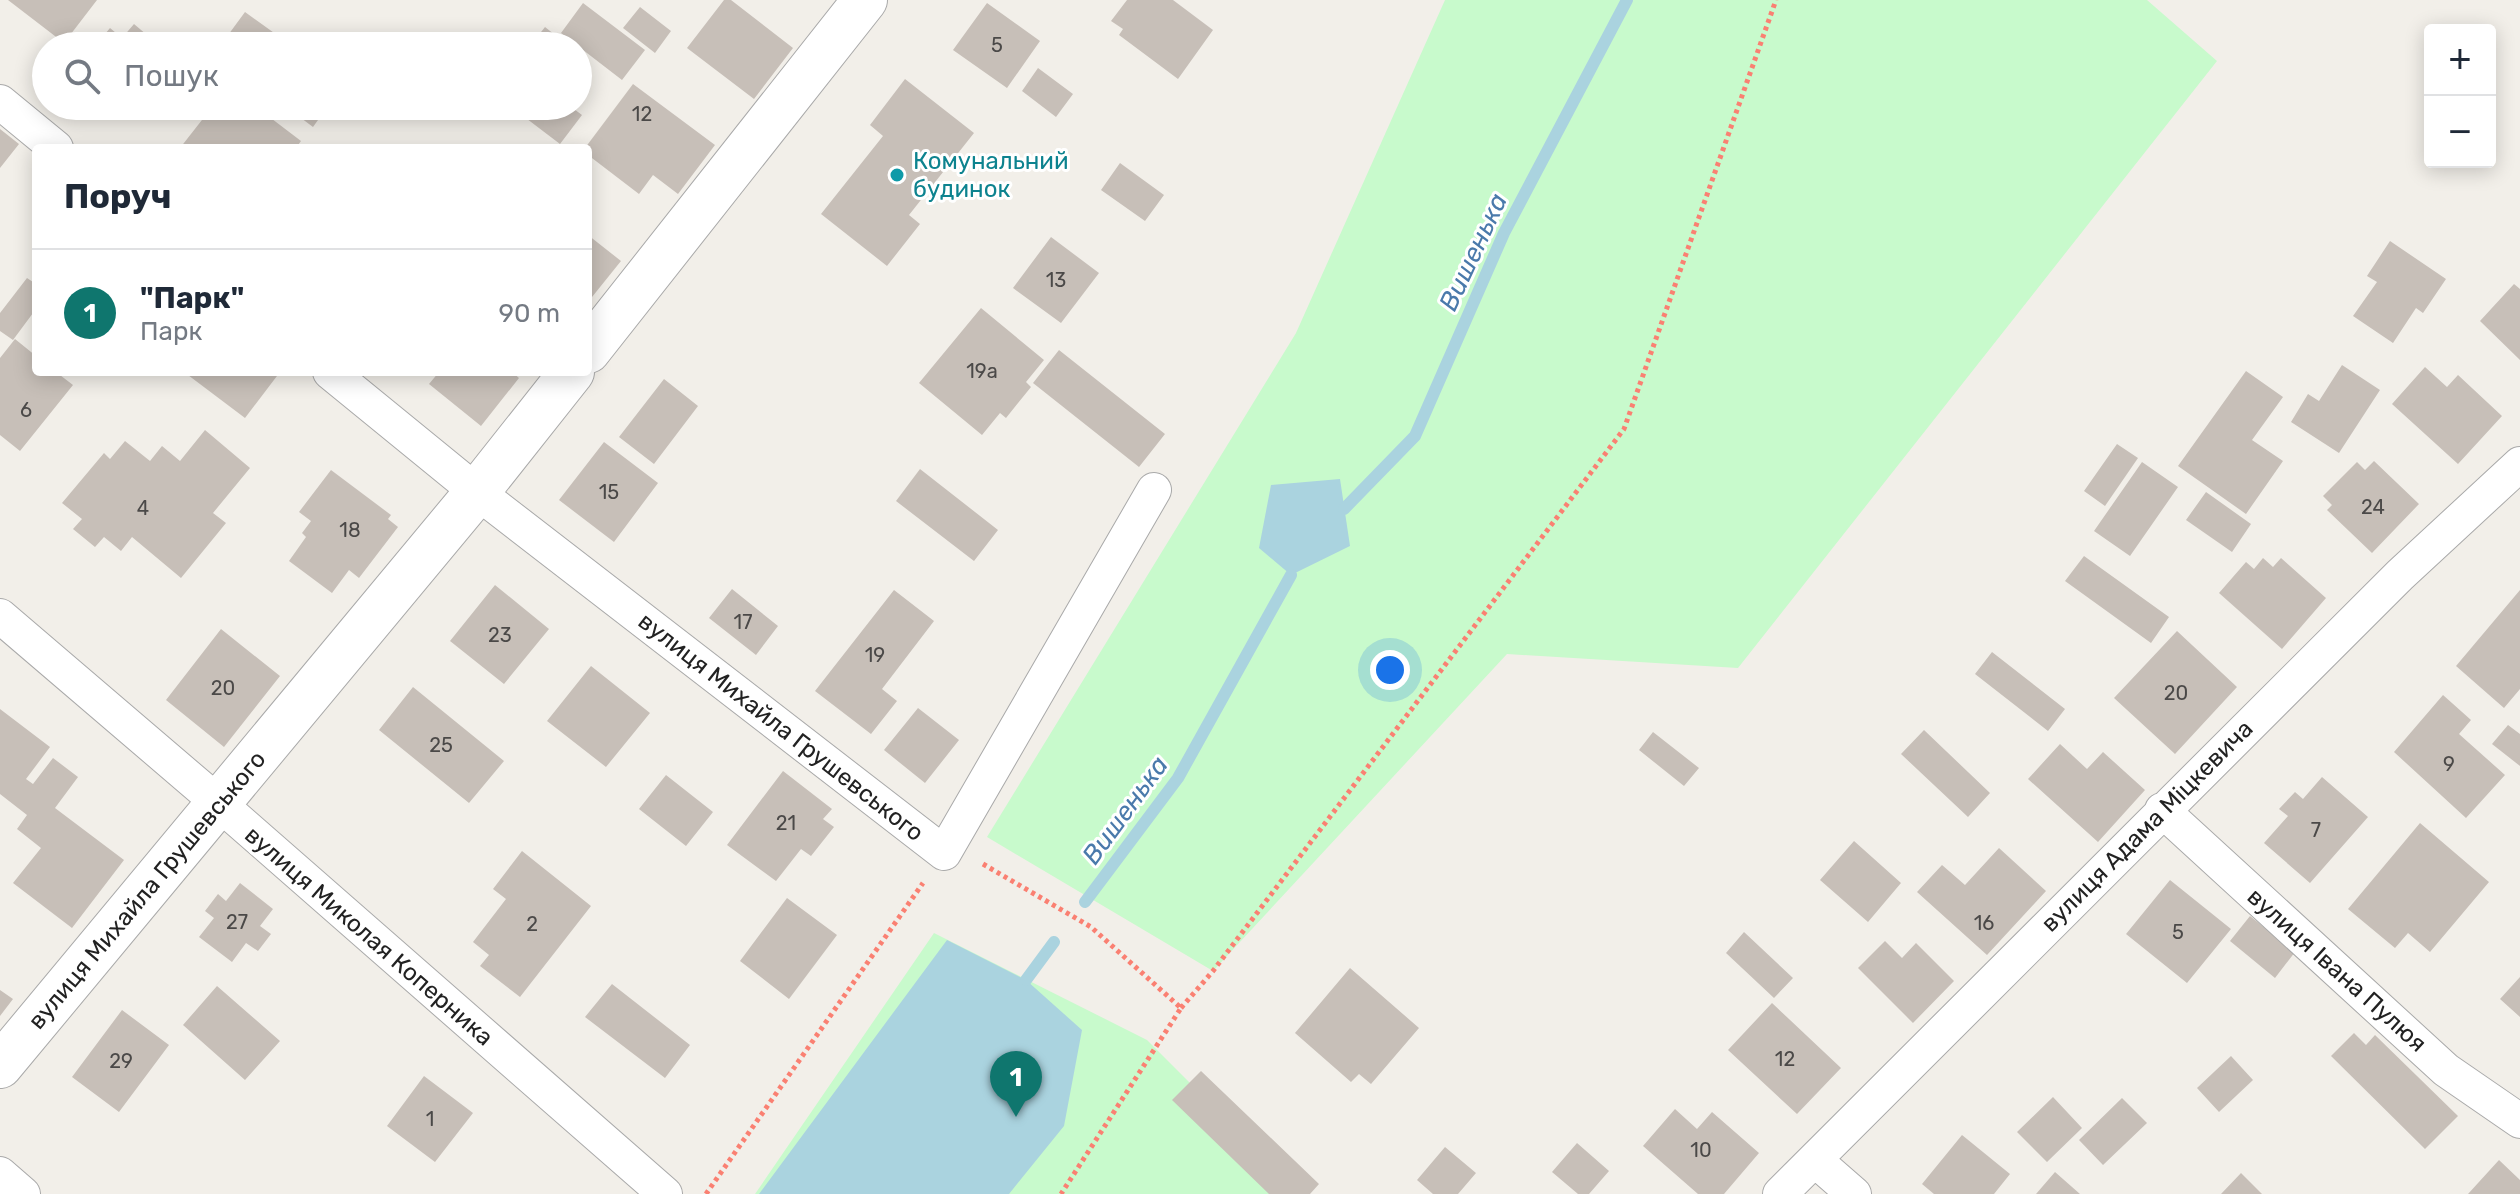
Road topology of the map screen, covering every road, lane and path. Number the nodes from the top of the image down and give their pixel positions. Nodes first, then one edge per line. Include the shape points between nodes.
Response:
1 (865, 0) edge
2 (1776, 0) edge
3 (0, 102) edge
4 (51, 144) edge
5 (592, 346) edge
6 (335, 376) edge
7 (569, 376) edge
8 (2520, 464) edge
9 (1154, 490) dead end
10 (477, 492) junction
11 (0, 616) edge
12 (218, 805) junction
13 (2162, 810) junction
14 (944, 853) junction
15 (1181, 1008) junction
16 (0, 1066) edge
17 (2520, 1121) edge
18 (1815, 1160) junction
19 (0, 1174) edge
20 (23, 1194) edge
21 (665, 1194) edge
22 (706, 1194) edge
23 (1061, 1194) edge
24 (1780, 1194) edge
25 (1854, 1194) edge

1 - 5 street
2 - 15 path via 1624,429
3 - 4 street
6 - 10 street
7 - 10 street, вулиця Михайла Грушевського
8 - 13 street, вулиця Адама Міцкевича
9 - 14 street, вулиця Михайла Грушевського
10 - 12 street, вулиця Михайла Грушевського
10 - 14 street, вулиця Михайла Грушевського
11 - 12 street, вулиця Миколая Коперника
12 - 16 street, вулиця Михайла Грушевського
12 - 21 street, вулиця Миколая Коперника
13 - 17 street, вулиця Івана Пулюя via 2446,1070
13 - 18 street, вулиця Адама Міцкевича
14 - 15 path via 978,861 1091,927
14 - 22 path
15 - 23 path
18 - 24 street, вулиця Адама Міцкевича
18 - 25 street
19 - 20 street

